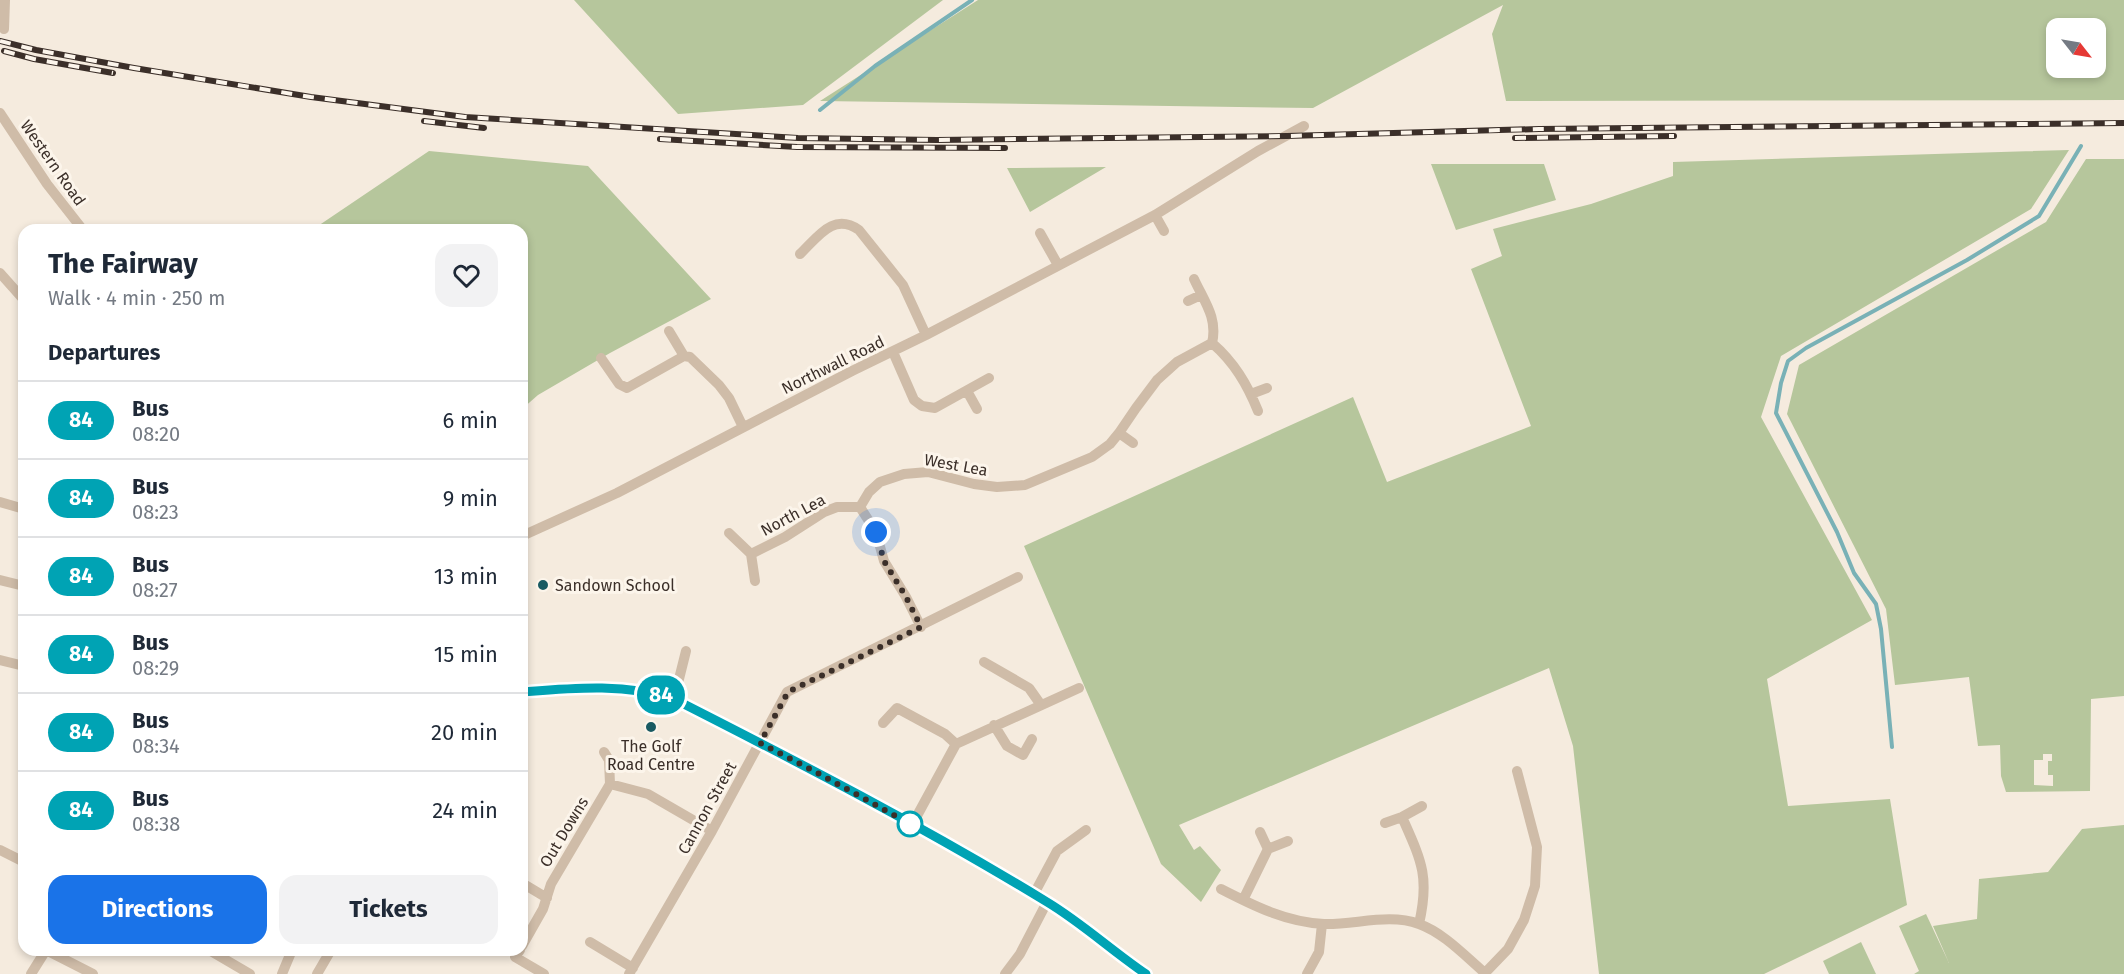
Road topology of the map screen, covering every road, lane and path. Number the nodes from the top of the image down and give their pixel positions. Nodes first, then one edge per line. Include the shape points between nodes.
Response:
1 (5, 0) edge
2 (4, 29) dead end
3 (0, 114) edge
4 (1304, 126) dead end
5 (1155, 214) junction
6 (78, 224) edge
7 (1164, 231) dead end
8 (1040, 233) dead end
9 (800, 254) dead end
10 (1058, 264) junction
11 (0, 273) edge
12 (1194, 279) dead end
13 (18, 293) edge
14 (1201, 295) junction
15 (1188, 301) dead end
16 (669, 331) dead end
17 (926, 335) junction
18 (1212, 343) junction
19 (893, 352) junction
20 (684, 356) junction
21 (601, 358) dead end
22 (990, 378) dead end
23 (1267, 388) dead end
24 (967, 391) junction
25 (1251, 394) junction
26 (977, 409) dead end
27 (1258, 411) dead end
28 (743, 427) junction
29 (1119, 433) junction
30 (1133, 443) dead end
31 (0, 502) edge
32 (18, 507) edge
33 (860, 507) junction
34 (528, 533) edge
35 (729, 533) dead end
36 (751, 554) junction
37 (1018, 577) dead end
38 (0, 580) edge
39 (755, 581) dead end
40 (18, 584) edge
41 (921, 627) junction
42 (686, 651) dead end
43 (0, 660) edge
44 (984, 662) dead end
45 (18, 664) edge
46 (1079, 688) dead end
47 (528, 692) edge
48 (674, 699) junction
49 (1041, 705) junction
50 (883, 723) dead end
51 (994, 725) junction
52 (1032, 739) dead end
53 (760, 743) junction
54 (957, 744) junction
55 (604, 752) dead end
56 (1517, 771) dead end
57 (610, 783) junction
58 (1422, 806) dead end
59 (1402, 817) junction
60 (1385, 823) dead end
61 (912, 825) junction
62 (1086, 830) dead end
63 (712, 831) junction
64 (1260, 832) dead end
65 (1288, 841) dead end
66 (1268, 849) junction
67 (1, 853) edge
68 (18, 860) edge
69 (528, 887) edge
70 (1221, 889) dead end
71 (1034, 894) junction
72 (547, 898) junction
73 (1243, 900) junction
74 (1047, 902) junction
75 (1322, 924) junction
76 (1419, 924) junction
77 (528, 936) edge
78 (590, 942) dead end
79 (42, 956) edge
80 (58, 956) edge
81 (220, 956) edge
82 (290, 956) edge
83 (328, 956) edge
84 (516, 956) edge
85 (232, 963) junction
86 (631, 971) edge
87 (31, 974) edge
88 (93, 974) edge
89 (228, 974) edge
90 (250, 974) edge
91 (282, 974) edge
92 (317, 974) edge
93 (544, 974) edge
94 (1005, 974) edge
95 (1146, 974) edge
96 (1307, 974) edge
97 (1484, 974) edge

1 - 2 street
3 - 6 street, Western Road
4 - 5 street, Northwall Road
5 - 7 street
5 - 10 street, Northwall Road
8 - 10 street
9 - 17 street via 828,228 851,224 903,285
10 - 17 street, Northwall Road
11 - 13 street
12 - 14 street
14 - 15 street
14 - 18 street via 1213,317
16 - 20 street
17 - 19 street, Northwall Road
18 - 25 street via 1235,365
18 - 29 street, West Lea via 1177,362 1157,380
19 - 24 street via 914,400 922,406 935,408
19 - 28 street, Northwall Road
20 - 21 street via 627,388 619,384
20 - 28 street via 690,357 719,385
22 - 24 street
23 - 25 street
24 - 26 street
25 - 27 street
28 - 34 street, Northwall Road via 617,493
29 - 30 street
29 - 33 street, West Lea via 1092,458 1025,485 998,487 928,472 904,474 880,482
31 - 32 street
33 - 36 street, North Lea via 837,507 824,512
33 - 41 street via 876,532 884,561
35 - 36 street, North Lea
36 - 39 street, North Lea
37 - 41 street, Cannon Street
38 - 40 street
41 - 53 street, Cannon Street via 788,692
42 - 48 street
43 - 45 street
44 - 49 street via 1029,688
46 - 49 street
47 - 48 street via 624,688
48 - 53 street
49 - 51 street
50 - 54 street via 897,708
51 - 52 street via 1007,746 1023,755
51 - 54 street
53 - 61 street
53 - 63 street, Cannon Street
54 - 61 street
55 - 57 street via 609,760
56 - 97 street via 1537,847 1535,886 1524,920 1508,949
57 - 63 street via 648,794
57 - 72 street, Out Downs via 551,884
58 - 59 street
59 - 60 street
59 - 76 street via 1423,871 1425,892
61 - 71 street
62 - 71 street via 1057,851
63 - 86 street, Cannon Street
64 - 66 street
65 - 66 street
66 - 73 street
67 - 68 street
69 - 72 street
70 - 73 street
71 - 74 street
72 - 77 street, Out Downs
73 - 75 street via 1271,914
74 - 94 street
74 - 95 street
75 - 76 street via 1394,919
75 - 96 street via 1319,952
76 - 97 street via 1442,936
78 - 86 street
79 - 87 street
80 - 88 street
81 - 85 street
82 - 91 street
83 - 92 street
84 - 93 street, Out Downs
85 - 89 street
85 - 90 street

